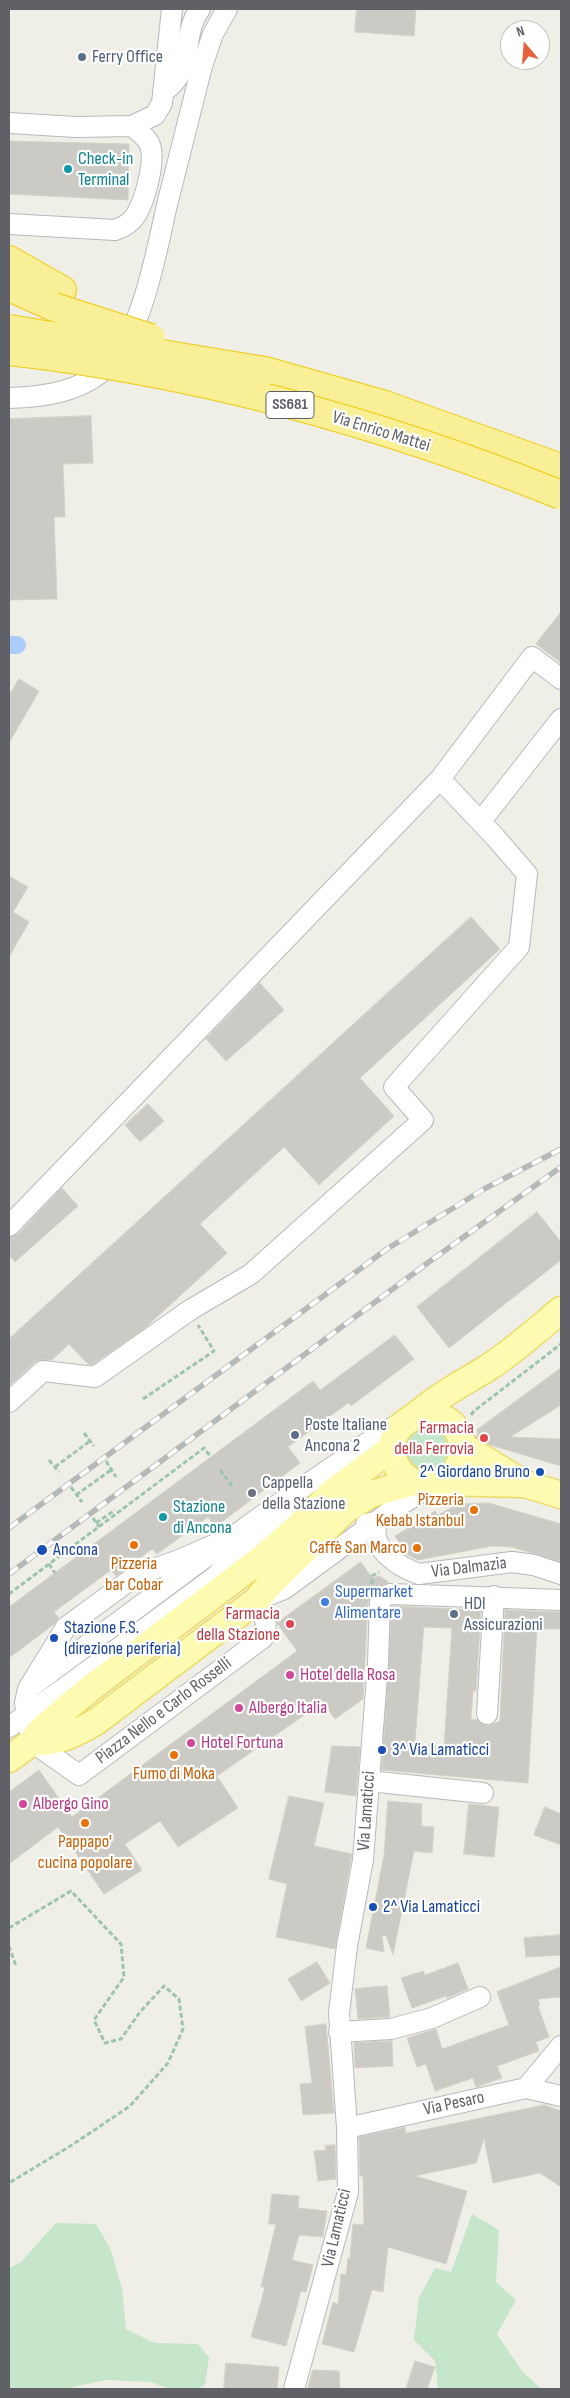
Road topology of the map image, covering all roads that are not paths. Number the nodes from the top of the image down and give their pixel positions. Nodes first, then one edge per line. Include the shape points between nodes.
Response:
1 (172, 9) edge
2 (200, 9) edge
3 (227, 9) edge
4 (164, 91) junction
5 (9, 123) edge
6 (132, 126) junction
7 (9, 224) edge
8 (9, 260) edge
9 (9, 287) edge
10 (9, 329) edge
11 (9, 351) edge
12 (265, 371) junction
13 (9, 398) edge
14 (561, 468) edge
15 (561, 496) edge
16 (561, 679) edge
17 (561, 719) edge
18 (440, 779) junction
19 (481, 822) junction
20 (9, 1226) edge
21 (561, 1310) edge
22 (487, 1368) junction
23 (9, 1402) edge
24 (412, 1418) junction
25 (459, 1436) junction
26 (392, 1448) junction
27 (429, 1483) junction
28 (525, 1484) junction
29 (561, 1495) edge
30 (375, 1522) junction
31 (242, 1551) junction
32 (179, 1560) junction
33 (293, 1562) junction
34 (561, 1574) edge
35 (390, 1594) joint
36 (494, 1596) junction
37 (257, 1600) junction
38 (561, 1600) edge
39 (111, 1619) junction
40 (42, 1663) junction
41 (28, 1689) junction
42 (26, 1714) junction
43 (487, 1714) dead end
44 (9, 1727) edge
45 (32, 1742) junction
46 (9, 1759) edge
47 (369, 1781) junction
48 (483, 1793) dead end
49 (480, 1997) dead end
50 (339, 2032) junction
51 (561, 2046) edge
52 (526, 2088) junction
53 (561, 2096) edge
54 (347, 2128) junction
55 (294, 2389) edge

1 - 4 street
2 - 4 street via 194,20 180,75 174,85
3 - 13 street via 218,21 202,66 148,283 124,345 108,367 79,386 43,396
4 - 6 street via 155,115
5 - 6 street
6 - 7 street via 149,144 152,161 136,215 126,226 115,230
8 - 12 highway, bridge via 86,302
9 - 12 highway, bridge via 86,319
10 - 12 highway, Via Enrico Mattei / SS681, bridge
11 - 15 highway, Via Enrico Mattei / SS681, bridge via 186,380 270,400 412,440
12 - 14 highway, Via Enrico Mattei / SS681 via 385,404
16 - 18 street via 532,657
17 - 19 street
18 - 19 street
18 - 20 street
19 - 23 street via 528,874 519,947 394,1087 423,1120 251,1274 190,1310 95,1377 43,1371
21 - 22 main road
22 - 24 main road via 452,1388
22 - 25 main road via 464,1401
24 - 25 main road via 437,1415
24 - 26 main road via 394,1437
24 - 31 street via 380,1434 296,1494
25 - 27 main road via 459,1467 452,1475
25 - 28 main road
26 - 27 main road via 397,1468
26 - 31 main road via 333,1492 299,1526
27 - 28 main road
27 - 30 street
27 - 33 main road via 383,1490 360,1499 334,1520
28 - 29 main road
30 - 33 street via 349,1529
30 - 34 street, Via Dalmazia via 376,1539 390,1557 406,1570 418,1574 512,1562
30 - 37 street via 284,1589
31 - 32 street
31 - 39 street
31 - 42 street via 216,1576
31 - 45 main road via 40,1731
32 - 39 street
32 - 40 street via 137,1575 66,1627
33 - 37 main road
35 - 36 street, Via Dalmazia
35 - 47 street, Via Lamaticci via 385,1596 379,1607
36 - 38 street, Via Dalmazia
36 - 43 street, Via Dalmazia
37 - 45 main road, Piazza Nello e Carlo Rosselli via 86,1728 50,1742
37 - 45 street, Piazza Nello e Carlo Rosselli via 267,1628 263,1638 78,1775
39 - 40 street
39 - 41 street
40 - 41 street
41 - 42 street
42 - 44 street
42 - 45 street
45 - 46 main road
47 - 48 street
47 - 50 street, Via Lamaticci via 363,1860 347,1946
49 - 50 street via 432,2018 391,2029
50 - 54 street, Via Lamaticci
51 - 52 street
52 - 53 street, Via Pesaro
52 - 54 street, Via Pesaro
54 - 55 street, Via Lamaticci via 348,2192

